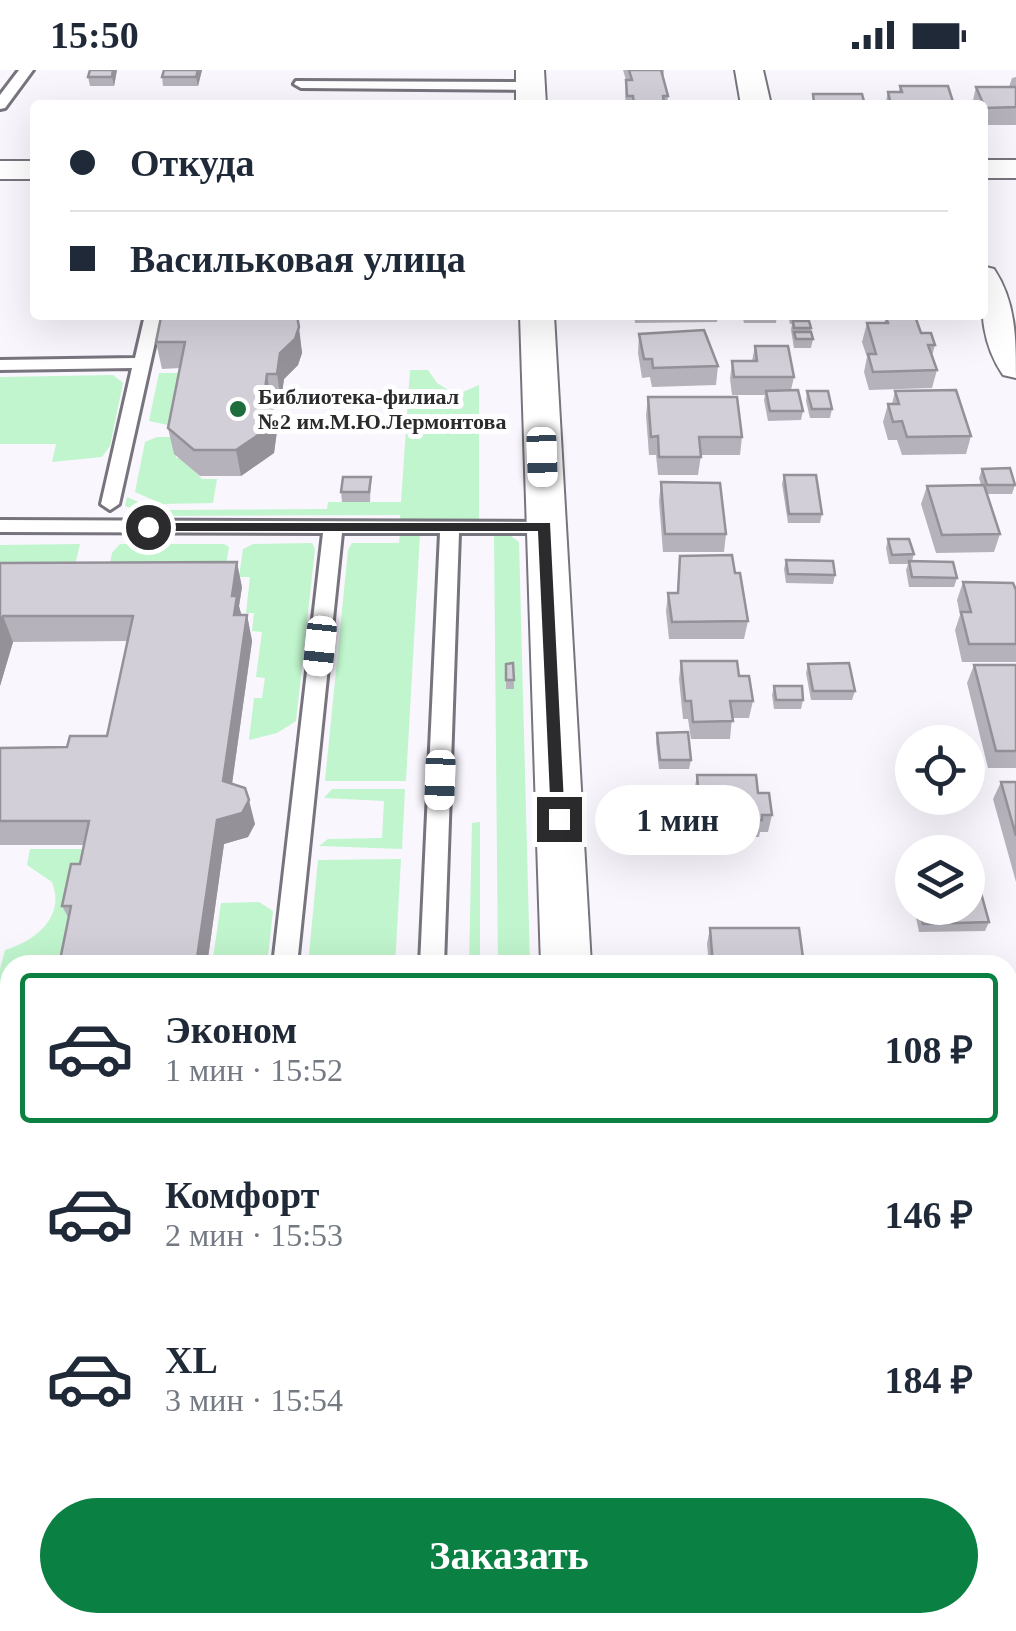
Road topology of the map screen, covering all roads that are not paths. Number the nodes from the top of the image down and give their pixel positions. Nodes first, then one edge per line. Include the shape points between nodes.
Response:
1 (26, 70) edge
2 (749, 70) edge
3 (301, 84) dead end
4 (368, 84) junction
5 (530, 87) edge
6 (366, 100) edge
7 (755, 100) edge
8 (0, 105) edge
9 (988, 169) edge
10 (1016, 169) edge
11 (0, 170) edge
12 (30, 170) edge
13 (988, 292) edge
14 (152, 320) edge
15 (537, 320) edge
16 (142, 363) junction
17 (0, 365) edge
18 (1016, 367) edge
19 (110, 504) dead end
20 (0, 526) edge
21 (545, 527) junction
22 (333, 528) junction
23 (450, 529) junction
24 (285, 955) edge
25 (432, 955) edge
26 (566, 955) edge

1 - 8 lane
2 - 7 street
3 - 4 lane
4 - 5 lane
4 - 6 lane
9 - 10 street
11 - 12 street
13 - 18 street
14 - 16 lane
15 - 21 street
16 - 17 lane
16 - 19 lane
20 - 22 lane
21 - 23 lane
21 - 26 street
22 - 23 lane
22 - 24 lane
23 - 25 lane

